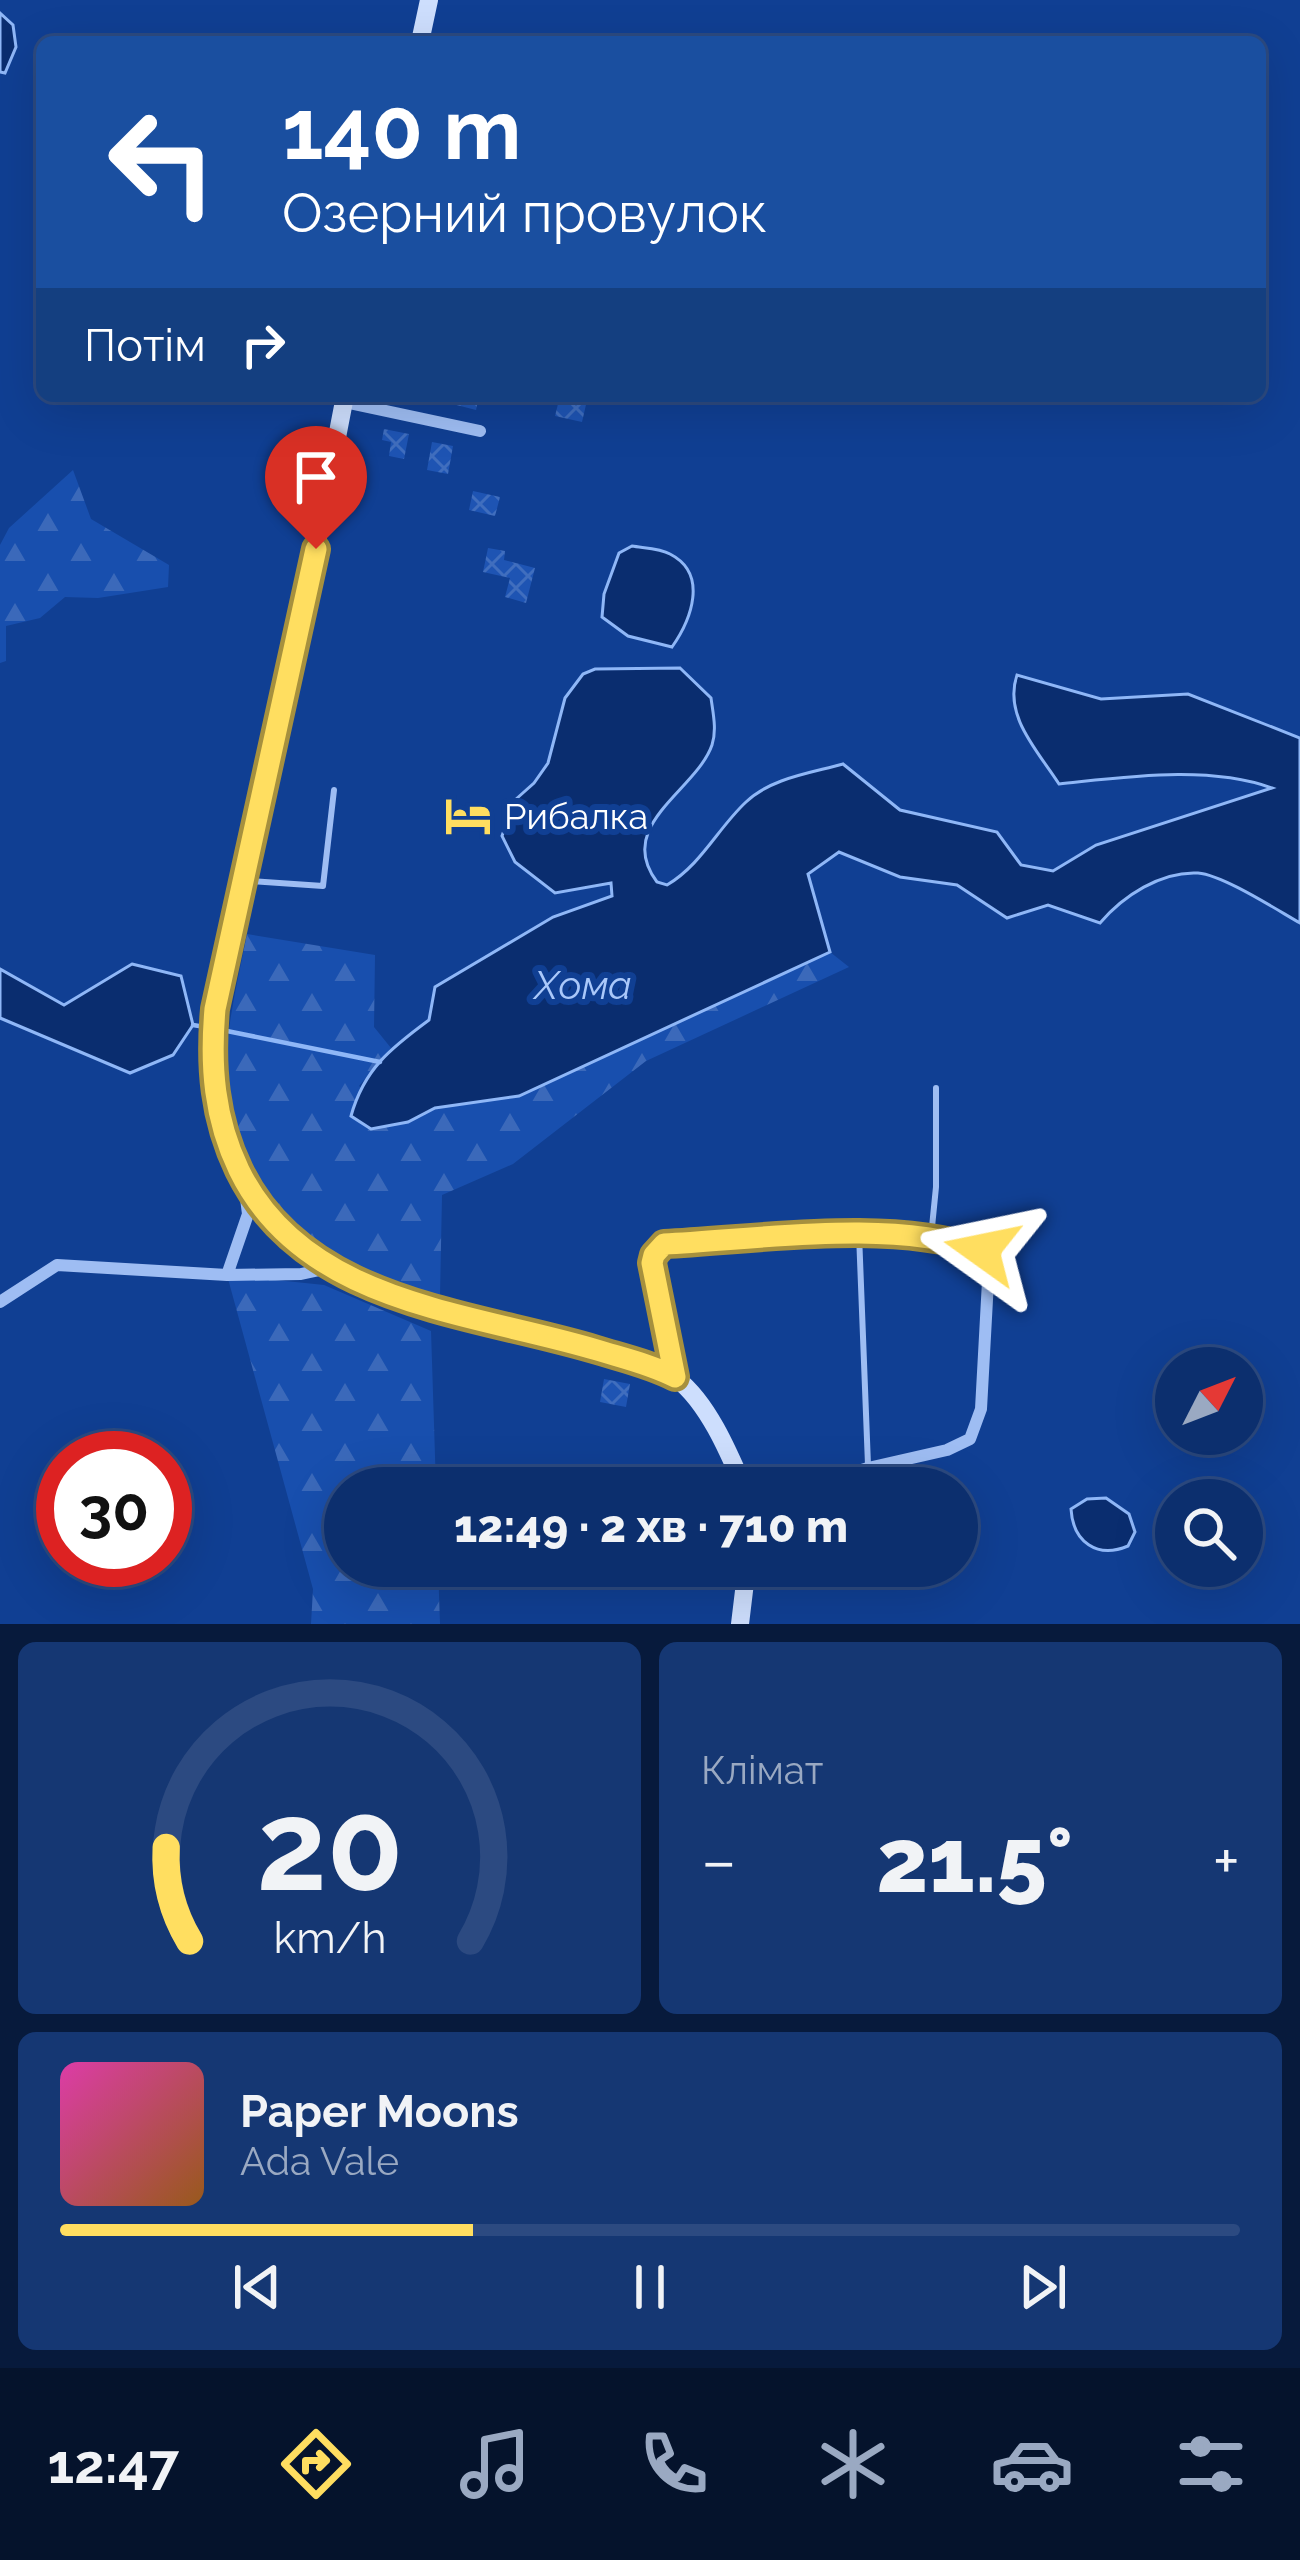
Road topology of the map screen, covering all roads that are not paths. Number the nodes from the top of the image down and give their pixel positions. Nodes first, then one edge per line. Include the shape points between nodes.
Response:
1 (429, 0) edge
2 (421, 36) edge
3 (344, 402) edge
4 (358, 402) edge
5 (480, 431) dead end
6 (334, 790) dead end
7 (246, 881) junction
8 (936, 1088) dead end
9 (244, 1179) junction
10 (859, 1234) junction
11 (932, 1238) junction
12 (329, 1268) junction
13 (227, 1275) junction
14 (0, 1302) edge
15 (675, 1377) junction
16 (733, 1467) edge
17 (868, 1467) edge
18 (872, 1467) edge
19 (745, 1587) edge
20 (740, 1624) edge

1 - 2 street
3 - 7 street
4 - 5 street
6 - 7 lane via 323,886
7 - 9 street via 212,1045 219,1118
8 - 11 lane
9 - 12 street via 272,1221
9 - 13 street via 248,1214
10 - 11 street
10 - 15 street via 664,1244 652,1263
10 - 17 lane
11 - 18 street via 988,1255 981,1409 965,1444
12 - 13 street
12 - 15 street via 399,1297
13 - 14 street via 57,1265
15 - 16 street
19 - 20 street

